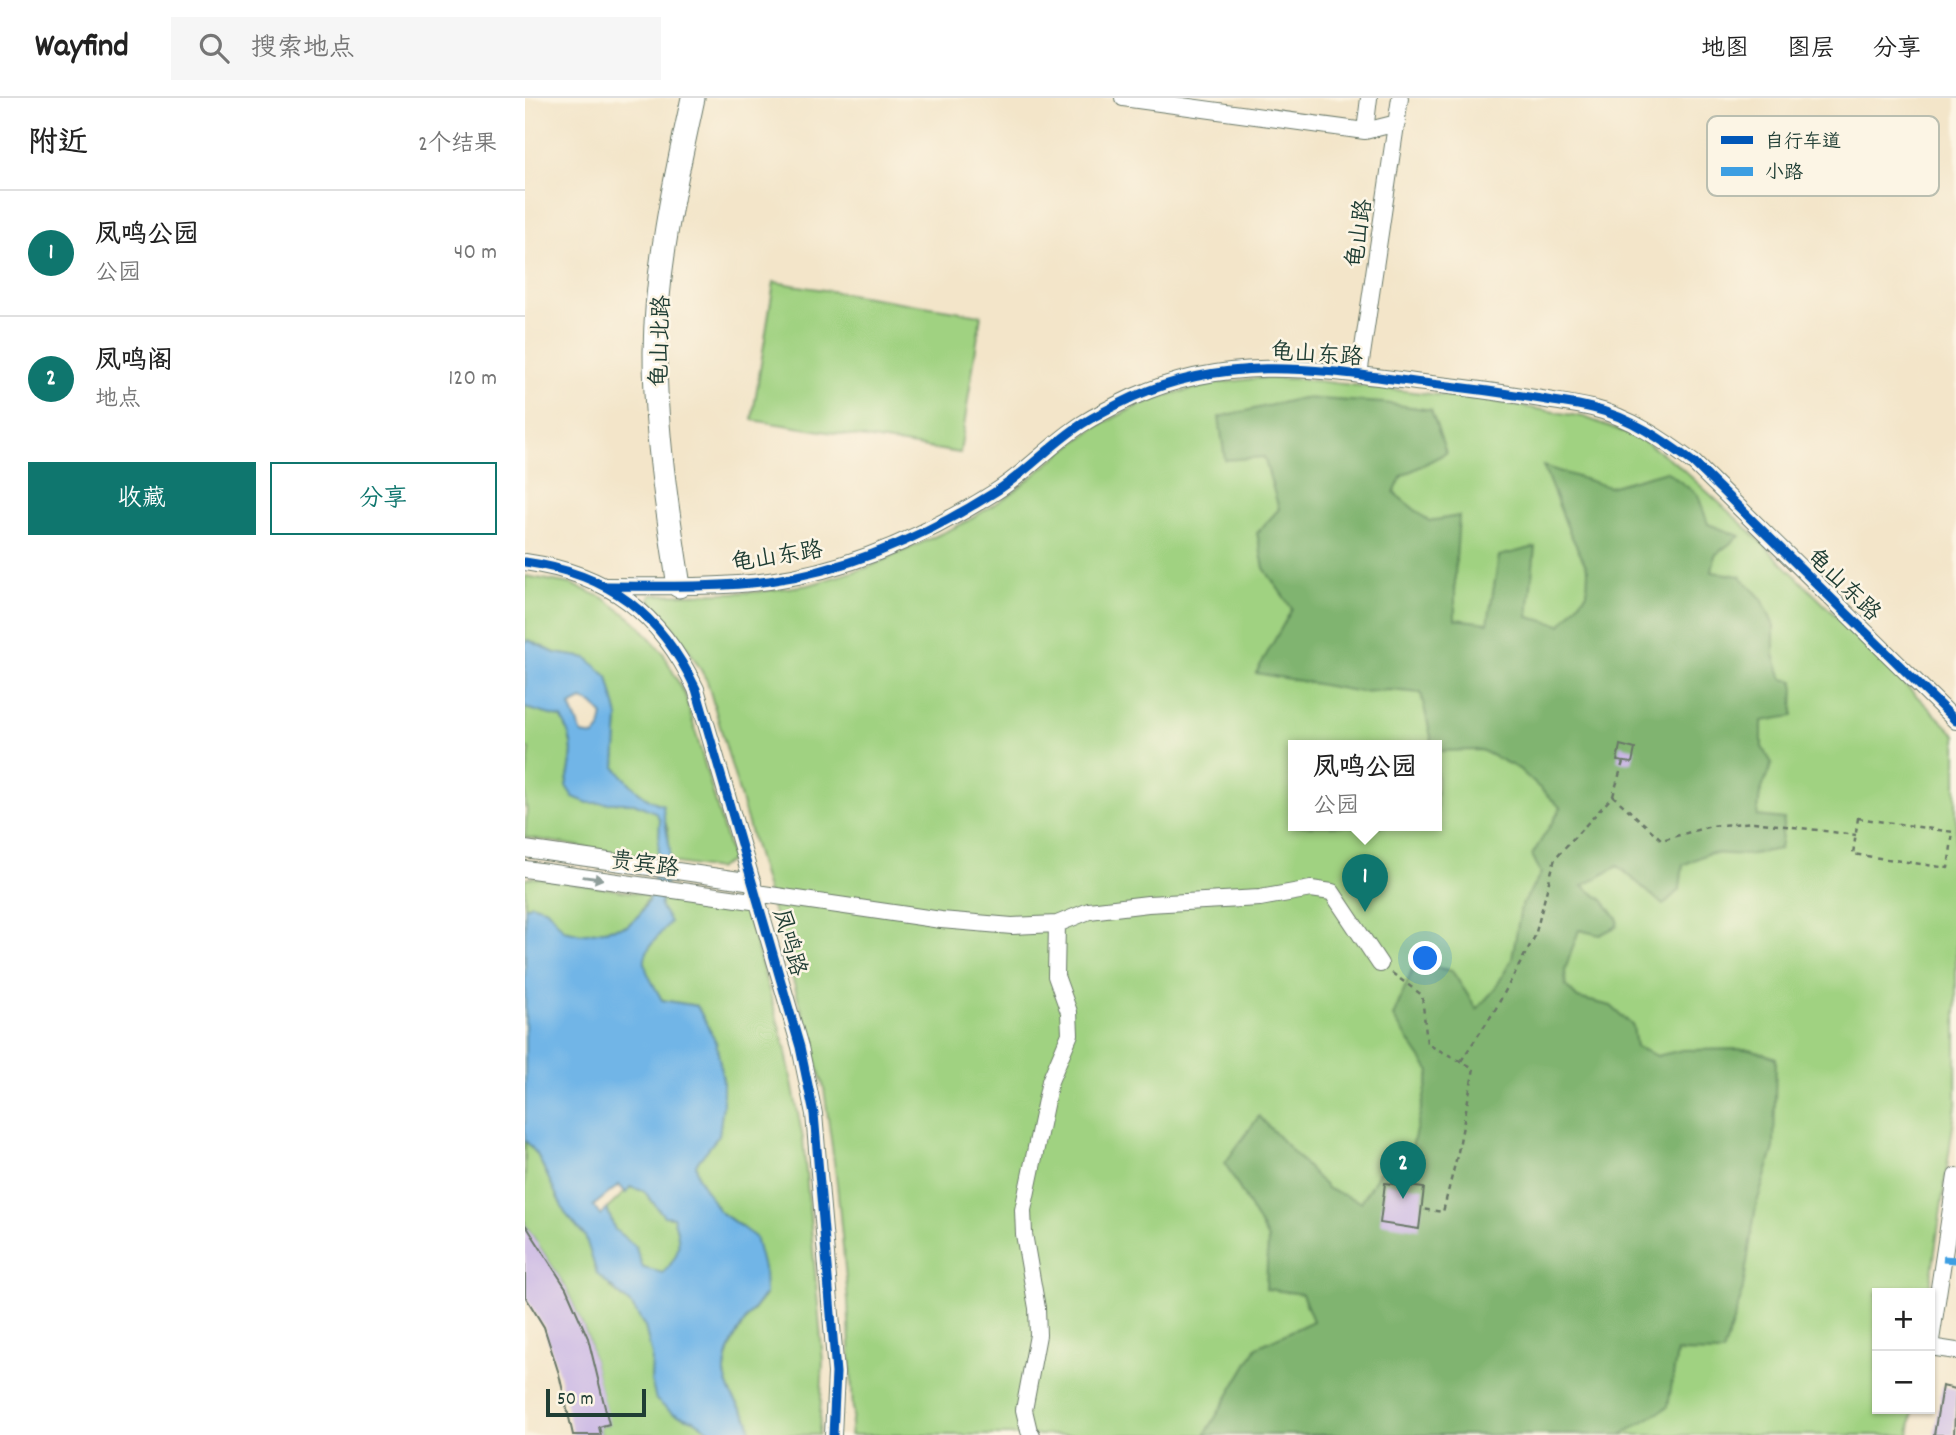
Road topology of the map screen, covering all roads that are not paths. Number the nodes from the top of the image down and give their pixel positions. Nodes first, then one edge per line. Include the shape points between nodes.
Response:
1 (693, 98) edge
2 (1123, 98) edge
3 (1369, 98) edge
4 (1401, 98) edge
5 (1397, 123) junction
6 (1365, 131) junction
7 (1359, 375) junction
8 (525, 562) edge
9 (606, 586) junction
10 (679, 586) junction
11 (1956, 720) edge
12 (525, 849) edge
13 (525, 869) edge
14 (756, 892) junction
15 (1057, 924) junction
16 (1380, 964) road end
17 (1956, 1176) edge
18 (1950, 1260) edge
19 (1956, 1352) edge
20 (833, 1435) edge
21 (1032, 1435) edge

1 - 10 street, 龟山北路 via 663,250 655,351 658,417
2 - 6 street
3 - 6 street
4 - 5 street, 龟山路
5 - 6 street
5 - 7 street, 龟山路
7 - 10 street, 龟山东路 via 1279,367 1196,376 1134,397 1082,424 997,491 884,549 769,581
7 - 11 street, 龟山东路 via 1593,408 1654,436 1694,463
8 - 9 street, 凤鸣路
9 - 10 street, 龟山东路
9 - 14 street, 凤鸣路 via 633,605 681,658 696,689
12 - 14 street, 贵宾路
13 -> 14 street, 贵宾路
14 - 15 street via 941,920 1013,926
14 - 20 street, 凤鸣路 via 814,1114 836,1373
15 - 16 street via 1089,911 1261,898 1311,889 1332,892
15 - 21 street via 1056,976 1069,1012 1070,1034 1050,1082 1023,1210 1037,1308 1038,1335 1024,1410
17 - 18 street
18 - 19 street via 1930,1347

